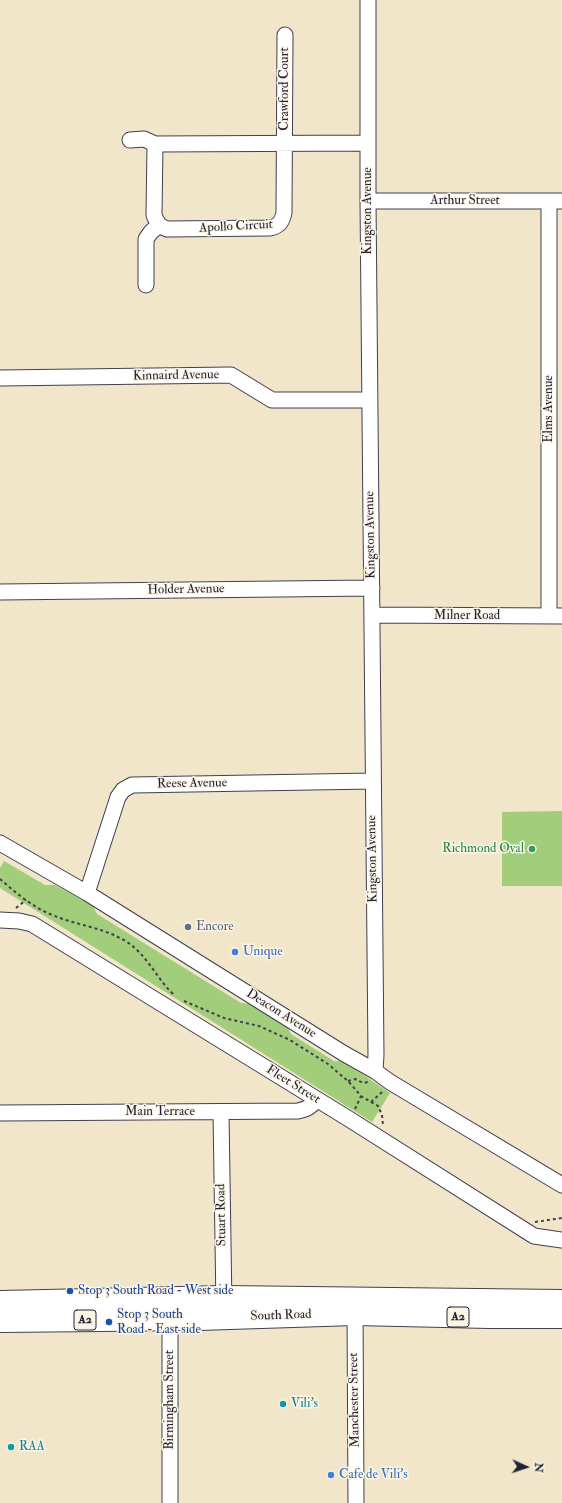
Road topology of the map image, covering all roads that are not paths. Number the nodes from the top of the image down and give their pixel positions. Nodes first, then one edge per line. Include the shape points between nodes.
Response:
1 (368, 0) edge
2 (285, 35) dead end
3 (130, 140) dead end
4 (284, 143) junction
5 (368, 143) junction
6 (155, 144) junction
7 (368, 201) junction
8 (555, 202) edge
9 (158, 225) junction
10 (146, 285) dead end
11 (0, 378) edge
12 (369, 400) junction
13 (556, 430) edge
14 (556, 497) edge
15 (556, 561) edge
16 (372, 588) junction
17 (0, 592) edge
18 (372, 615) junction
19 (556, 616) edge
20 (373, 781) junction
21 (0, 843) edge
22 (88, 893) junction
23 (0, 920) edge
24 (375, 1071) junction
25 (316, 1100) junction
26 (221, 1112) junction
27 (0, 1113) edge
28 (562, 1185) edge
29 (562, 1240) edge
30 (556, 1297) edge
31 (170, 1298) junction
32 (0, 1302) edge
33 (355, 1306) junction
34 (224, 1308) junction
35 (562, 1317) edge
36 (170, 1319) junction
37 (0, 1321) edge
38 (170, 1503) edge
39 (356, 1503) edge

1 - 5 street, Kingston Avenue
2 - 4 street, Crawford Court
3 - 6 street via 144,139
4 - 5 street
4 - 6 street
4 - 9 street, Apollo Circuit via 284,213 282,222 277,227 167,230
5 - 7 street, Kingston Avenue
6 - 9 street via 154,215
7 - 8 street, Arthur Street
7 - 12 street, Kingston Avenue
8 - 13 street, Elms Avenue
9 - 10 street via 146,239
11 - 12 street, Kinnaird Avenue via 231,375 272,400
12 - 16 street, Kingston Avenue
13 - 14 street, Elms Avenue
14 - 15 street, Elms Avenue
15 - 19 street, Elms Avenue
16 - 17 street, Holder Avenue
16 - 18 street, Kingston Avenue
18 - 19 street, Milner Road
18 - 20 street, Kingston Avenue
20 - 22 street, Reese Avenue via 132,785 123,790 118,797
20 - 24 street, Kingston Avenue
21 - 22 street, Deacon Avenue
22 - 24 street, Deacon Avenue
23 - 25 street, Fleet Street via 32,924
24 - 28 street, Deacon Avenue
25 - 26 street, Main Terrace via 312,1106 298,1111
25 - 29 street, Fleet Street via 534,1236
26 - 27 street, Main Terrace
26 - 34 street, Stuart Road
30 - 33 highway, South Road / A2
31 - 32 highway, South Road / A2
31 - 34 highway, South Road / A2
31 - 36 street, Birmingham Street
33 - 34 highway, South Road / A2
33 - 35 highway, South Road / A2 via 489,1317
33 - 39 street, Manchester Street
34 - 36 highway, South Road / A2
36 - 37 highway, South Road / A2
36 - 38 street, Birmingham Street

